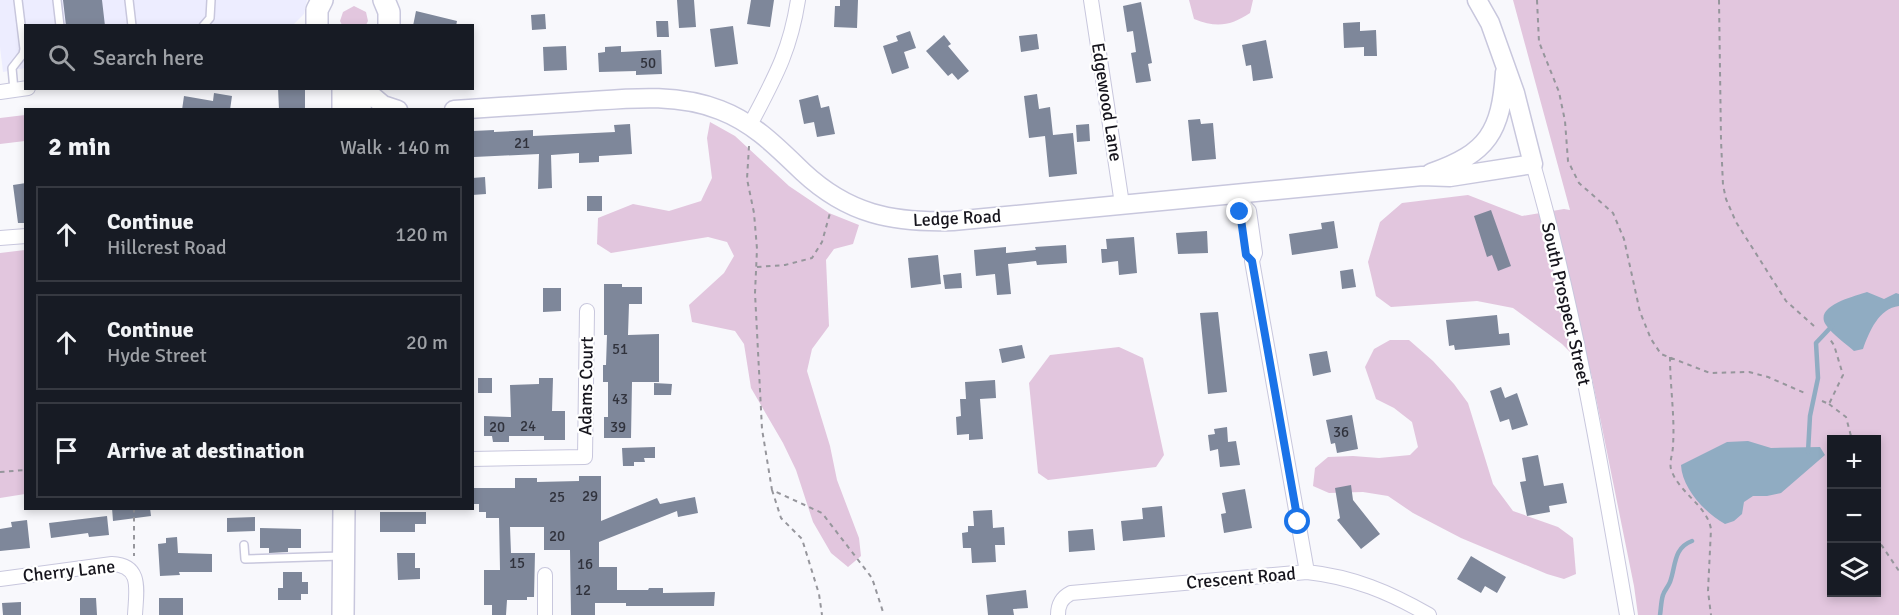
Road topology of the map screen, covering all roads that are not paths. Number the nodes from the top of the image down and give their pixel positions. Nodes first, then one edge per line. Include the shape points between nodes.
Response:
1 (18, 0) edge
2 (57, 0) edge
3 (129, 0) edge
4 (211, 0) edge
5 (322, 0) edge
6 (798, 0) edge
7 (1091, 0) edge
8 (1477, 0) edge
9 (60, 24) edge
10 (132, 24) edge
11 (205, 24) edge
12 (315, 24) edge
13 (1505, 68) junction
14 (14, 90) edge
15 (343, 90) edge
16 (362, 90) edge
17 (364, 90) edge
18 (343, 108) edge
19 (360, 108) edge
20 (392, 108) edge
21 (474, 109) edge
22 (750, 125) junction
23 (1533, 164) junction
24 (1422, 176) junction
25 (1243, 200) junction
26 (1122, 204) junction
27 (24, 236) edge
28 (0, 238) edge
29 (587, 311) dead end
30 (474, 459) edge
31 (344, 510) edge
32 (244, 545) dead end
33 (344, 555) junction
34 (1307, 572) junction
35 (545, 574) dead end
36 (0, 579) edge
37 (135, 615) edge
38 (343, 615) edge
39 (545, 615) edge
40 (1058, 615) edge
41 (1429, 615) edge
42 (1627, 615) edge

1 - 14 lane via 24,49 12,68
2 - 9 lane
3 - 10 lane
4 - 11 lane via 210,18
5 - 12 main road
6 - 22 street via 779,71
7 - 26 street, Edgewood Lane
8 - 13 street, South Prospect Street via 1490,23
13 - 23 street, South Prospect Street
13 - 24 street, Ledge Road via 1502,107 1490,135 1472,155
15 - 18 main road
16 - 19 main road
17 - 20 street
21 - 22 street, Ledge Road via 668,98 705,105
22 - 26 street, Ledge Road via 834,196 876,216 925,222
23 - 24 street, Ledge Road via 1450,177
23 - 42 street, South Prospect Street via 1566,293
24 - 25 street, Ledge Road
25 - 26 street, Ledge Road
25 - 34 street via 1240,212 1246,255 1252,261
27 - 28 street
29 - 30 street, Adams Court via 585,457
31 - 33 main road
32 - 33 lane via 245,559
33 - 38 main road
34 - 40 street, Crescent Road via 1071,594 1061,602
34 - 41 street, Crescent Road via 1358,581
35 - 39 street
36 - 37 street, Cherry Lane via 112,564 127,567 136,586

